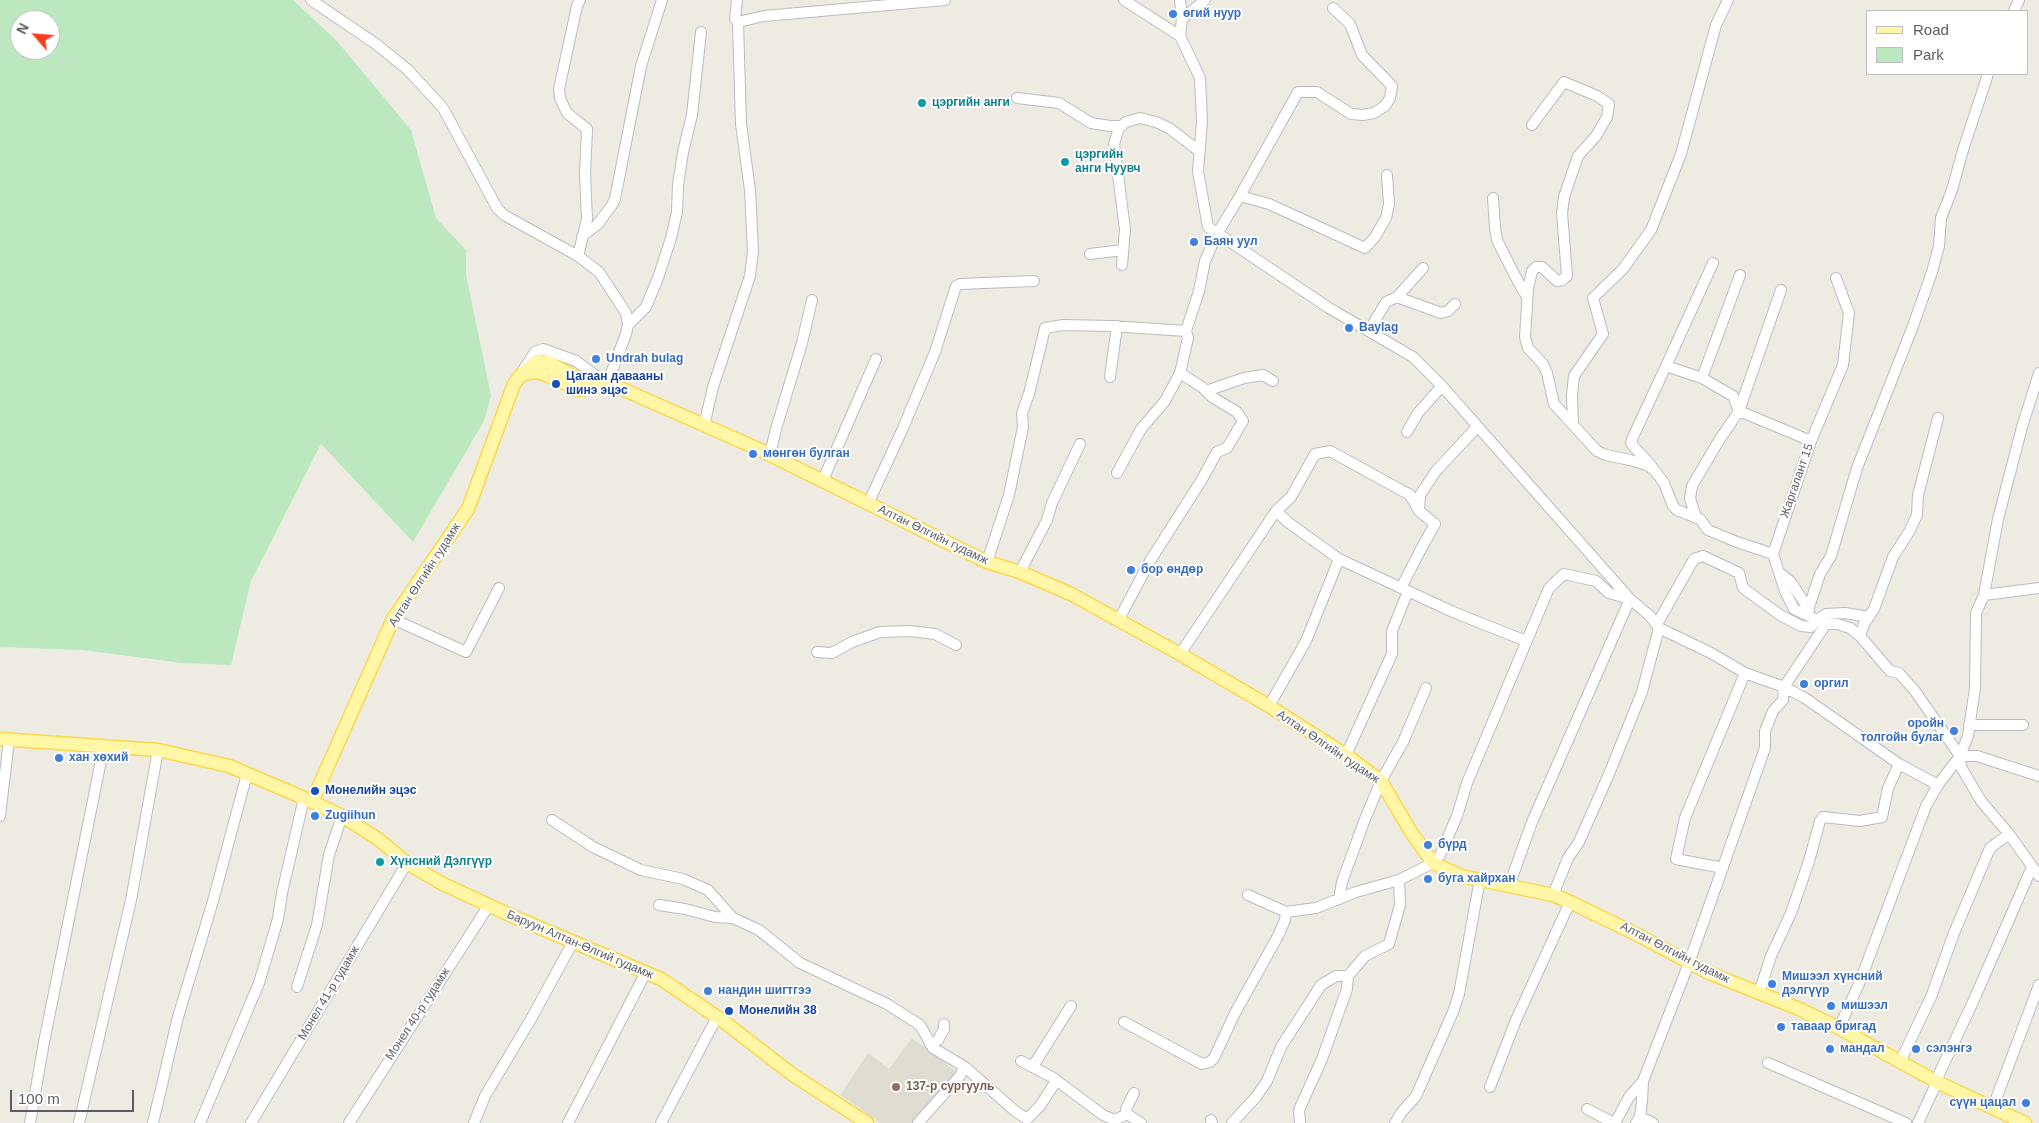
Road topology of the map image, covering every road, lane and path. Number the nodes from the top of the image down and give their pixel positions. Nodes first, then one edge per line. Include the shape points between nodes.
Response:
1 (311, 0) edge
2 (580, 0) edge
3 (662, 0) edge
4 (737, 0) edge
5 (946, 0) edge
6 (1124, 0) edge
7 (1180, 0) edge
8 (1205, 0) edge
9 (1728, 0) edge
10 (1333, 8) dead end
11 (1182, 19) junction
12 (738, 22) junction
13 (701, 32) dead end
14 (1180, 36) junction
15 (1988, 75) edge
16 (1017, 98) dead end
17 (1532, 125) dead end
18 (1122, 126) junction
19 (1200, 151) junction
20 (1387, 175) dead end
21 (1240, 196) junction
22 (1493, 198) dead end
23 (1217, 234) junction
24 (582, 236) junction
25 (1123, 250) junction
26 (1090, 254) dead end
27 (578, 256) junction
28 (1713, 263) dead end
29 (1122, 265) dead end
30 (1422, 268) dead end
31 (1740, 275) dead end
32 (1836, 278) dead end
33 (1034, 281) dead end
34 (1781, 290) dead end
35 (1396, 297) junction
36 (1527, 297) junction
37 (812, 300) dead end
38 (1455, 304) dead end
39 (628, 326) junction
40 (1117, 326) junction
41 (1369, 331) junction
42 (1186, 332) junction
43 (876, 359) dead end
44 (1666, 366) junction
45 (1180, 373) junction
46 (2039, 373) edge
47 (520, 375) junction
48 (1110, 377) dead end
49 (1702, 378) junction
50 (1274, 381) dead end
51 (607, 384) junction
52 (1442, 386) junction
53 (1206, 391) junction
54 (1739, 411) junction
55 (1938, 418) dead end
56 (1573, 425) junction
57 (704, 426) junction
58 (1477, 427) junction
59 (1407, 432) dead end
60 (1811, 441) junction
61 (1080, 444) dead end
62 (770, 454) junction
63 (1655, 471) junction
64 (1117, 473) dead end
65 (823, 480) junction
66 (868, 504) junction
67 (1276, 511) junction
68 (1419, 511) junction
69 (1696, 518) junction
70 (1773, 554) junction
71 (1339, 560) junction
72 (987, 562) junction
73 (1020, 572) junction
74 (499, 588) dead end
75 (2039, 588) edge
76 (1405, 590) junction
77 (1984, 594) junction
78 (1630, 599) junction
79 (1815, 617) junction
80 (1869, 617) junction
81 (393, 619) junction
82 (1118, 621) junction
83 (1658, 626) junction
84 (1860, 636) junction
85 (1526, 641) junction
86 (956, 645) dead end
87 (817, 652) dead end
88 (1180, 654) junction
89 (1745, 673) junction
90 (1784, 687) junction
91 (1426, 688) dead end
92 (1269, 706) junction
93 (2023, 724) dead end
94 (1969, 725) junction
95 (5, 740) edge
96 (104, 746) junction
97 (158, 750) junction
98 (1346, 755) junction
99 (1960, 756) junction
100 (1899, 764) junction
101 (247, 774) junction
102 (2039, 776) edge
103 (1381, 781) junction
104 (1938, 784) junction
105 (308, 800) junction
106 (0, 816) edge
107 (342, 816) junction
108 (552, 820) dead end
109 (2009, 834) junction
110 (407, 863) junction
111 (1433, 863) junction
112 (2032, 867) junction
113 (1723, 868) junction
114 (2039, 876) edge
115 (1480, 879) junction
116 (1399, 880) junction
117 (1509, 886) junction
118 (1248, 895) dead end
119 (1553, 895) junction
120 (1339, 900) junction
121 (1570, 902) junction
122 (659, 905) dead end
123 (489, 906) junction
124 (1286, 912) junction
125 (733, 918) junction
126 (573, 942) junction
127 (1689, 963) junction
128 (646, 972) junction
129 (1348, 976) junction
130 (2039, 985) edge
131 (297, 987) dead end
132 (1759, 993) junction
133 (1071, 1006) dead end
134 (717, 1017) junction
135 (1124, 1022) dead end
136 (944, 1024) dead end
137 (1839, 1028) junction
138 (930, 1044) junction
139 (1020, 1061) dead end
140 (1900, 1062) junction
141 (1768, 1063) dead end
142 (1032, 1066) junction
143 (965, 1067) junction
144 (1056, 1081) junction
145 (1642, 1081) junction
146 (1937, 1082) junction
147 (1490, 1087) dead end
148 (1134, 1093) dead end
149 (1993, 1107) junction
150 (1587, 1109) dead end
151 (1128, 1114) junction
152 (1638, 1120) edge
153 (30, 1123) edge
154 (80, 1123) edge
155 (153, 1123) edge
156 (200, 1123) edge
157 (251, 1123) edge
158 (349, 1123) edge
159 (474, 1123) edge
160 (568, 1123) edge
161 (661, 1123) edge
162 (868, 1123) edge
163 (918, 1123) edge
164 (1141, 1123) edge
165 (1232, 1123) edge
166 (1300, 1123) edge
167 (1395, 1123) edge
168 (1615, 1123) edge
169 (1653, 1123) edge
170 (1906, 1123) edge
171 (1918, 1123) edge
172 (2025, 1123) edge

1 - 27 street via 376,44 432,94 504,215
2 - 24 street via 559,89 567,113 587,129 587,219
3 - 24 street via 641,66 615,199 597,225
4 - 12 street via 735,19
5 - 12 street via 764,16
6 - 14 street
7 - 11 street
8 - 11 street
9 - 56 street via 1716,25 1681,154 1651,230 1623,269 1593,298 1603,334 1574,376
10 - 21 street via 1350,24 1362,55 1392,86 1390,98 1374,113 1363,116 1351,114 1317,92 1298,92
11 - 14 street
12 - 57 street via 741,124 754,251 750,276 713,387
13 - 39 street via 692,115 683,152 671,238 646,307
14 - 19 street via 1200,78
15 - 79 street via 1941,218 1939,246 1932,272 1857,468 1831,556 1820,574
16 - 18 street via 1059,103 1091,122
17 - 36 street via 1564,82 1609,104 1607,117 1596,136 1578,156 1564,197 1562,213 1567,276 1557,281 1542,267 1536,267 1532,271
18 - 19 street via 1140,118 1156,122
18 - 25 street via 1118,128 1114,144 1125,229
19 - 23 street via 1198,171 1208,227
20 - 21 street via 1389,204 1386,218 1376,238 1365,248 1269,204
21 - 23 street
22 - 36 street via 1497,240
23 - 41 street
23 - 42 street via 1205,261
24 - 27 street
25 - 26 street
25 - 29 street
27 - 39 street via 608,283 626,313
28 - 44 street
30 - 35 street
31 - 49 street
32 - 60 street, Жаргалант 15 via 1849,313 1848,329 1842,366
33 - 66 street via 956,286 935,352
34 - 54 street
35 - 38 street via 1441,313
35 - 41 street via 1382,307
36 - 56 street via 1525,337 1528,348 1543,364 1554,404
37 - 62 street
39 - 51 street
40 - 42 street
40 - 48 street
40 - 72 street via 1045,328 1022,413 1023,427 1009,495
41 - 52 street via 1413,357
42 - 45 street via 1188,338
43 - 65 street
44 - 49 street
44 - 63 street via 1632,442
45 - 53 street
45 - 64 street via 1165,401 1141,430
46 - 77 street via 1998,520
47 - 51 main road via 544,374 579,390
47 - 51 street via 535,352 543,348 576,361
47 - 81 main road, Алтан Өлгийн гудамж via 468,509
49 - 54 street via 1732,396
50 - 53 street via 1262,375
51 - 57 main road, Алтан Өлгийн гудамж
52 - 58 street
52 - 59 street via 1418,413
53 - 82 street via 1237,412 1243,420 1226,448 1217,452 1150,561
54 - 60 street
54 - 69 street via 1692,486 1690,498
55 - 80 street via 1918,495 1918,515 1893,557
56 - 63 street via 1596,451 1647,465
57 - 62 main road, Алтан Өлгийн гудамж
58 - 68 street via 1436,471 1420,495
58 - 78 street
60 - 70 street, Жаргалант 15
61 - 73 street
62 - 65 main road, Алтан Өлгийн гудамж
63 - 69 street via 1664,483 1673,506
65 - 66 main road, Алтан Өлгийн гудамж
66 - 72 main road, Алтан Өлгийн гудамж
67 - 68 street via 1291,497 1315,454 1330,451 1410,495
67 - 71 street
67 - 88 street
68 - 76 street via 1435,524
69 - 70 street via 1708,530
70 - 79 street via 1779,573 1791,582
71 - 76 street
71 - 92 street via 1306,641
72 - 73 main road, Алтан Өлгийн гудамж
73 - 82 main road, Алтан Өлгийн гудамж via 1071,594
74 - 81 street via 466,652
75 - 77 street
76 - 85 street
76 - 98 street via 1392,631 1392,654
77 - 94 street via 1976,613 1975,688
78 - 83 street
78 - 85 street via 1609,593 1596,581 1564,574 1549,588
78 - 117 street via 1532,822
79 - 80 street via 1845,612
79 - 83 street via 1811,627 1780,615 1743,588 1739,573 1703,556 1694,559
79 - 84 street via 1850,628
79 - 90 street
80 - 84 street
81 - 105 main road, Алтан Өлгийн гудамж
82 - 88 main road, Алтан Өлгийн гудамж
83 - 89 street
83 - 119 street via 1642,692 1579,842 1568,858
84 - 99 street via 1890,671 1899,673 1915,691
85 - 111 street via 1467,783 1457,816 1440,855
86 - 87 street via 935,634 880,632 832,653
88 - 92 main road, Алтан Өлгийн гудамж
89 - 90 street
89 - 113 street via 1688,810 1676,859
90 - 100 street via 1818,706
90 - 113 street via 1783,700 1773,711 1765,731 1766,748
91 - 103 street via 1403,742
92 - 98 main road, Алтан Өлгийн гудамж
93 - 94 street
94 - 99 street
95 - 96 main road, Баруун Алтан-Өлгий гудамж
95 - 106 street
96 - 97 main road, Баруун Алтан-Өлгий гудамж
96 - 153 street
97 - 101 main road, Баруун Алтан-Өлгий гудамж via 229,766
97 - 154 street via 131,900
98 - 103 main road, Алтан Өлгийн гудамж
99 - 102 street via 1977,756
99 - 104 street
99 - 109 street via 1961,767 1981,801
100 - 104 street
100 - 132 street via 1888,788 1882,817 1860,821 1823,816 1791,913 1771,956
101 - 105 main road, Баруун Алтан-Өлгий гудамж
101 - 155 street via 178,1017
103 - 111 main road, Алтан Өлгийн гудамж
103 - 120 street via 1364,819
104 - 137 street via 1926,806 1859,984
105 - 107 main road, Баруун Алтан-Өлгий гудамж
105 - 156 street via 260,983
107 - 110 main road, Баруун Алтан-Өлгий гудамж
107 - 131 street via 329,856 316,925
108 - 125 street via 593,847 641,870 708,890
109 - 112 street
109 - 140 street via 1990,848 1931,997
110 - 123 main road, Баруун Алтан-Өлгий гудамж
110 - 157 street, Монел 41-р гудамж
111 - 115 main road, Алтан Өлгийн гудамж via 1461,876
111 - 116 street
112 - 114 street
112 - 146 street
113 - 127 street
115 - 117 main road, Алтан Өлгийн гудамж
115 - 167 street via 1453,1012 1416,1096
116 - 120 street
116 - 129 street via 1400,905 1390,944 1365,956
117 - 119 main road, Алтан Өлгийн гудамж
118 - 124 street
119 - 121 main road, Алтан Өлгийн гудамж
120 - 124 street via 1316,908
121 - 127 main road, Алтан Өлгийн гудамж
121 - 147 street via 1516,1020
122 - 125 street
123 - 126 main road, Баруун Алтан-Өлгий гудамж
123 - 158 street, Монел 40-р гудамж
124 - 135 street via 1278,936 1210,1062 1202,1064
125 - 138 street via 759,930 800,963 887,1004 920,1025
126 - 128 main road, Баруун Алтан-Өлгий гудамж
126 - 159 street via 485,1096
127 - 132 main road, Алтан Өлгийн гудамж
127 - 145 street
128 - 134 main road, Баруун Алтан-Өлгий гудамж
128 - 160 street
129 - 165 street via 1336,976 1321,985 1281,1047 1267,1080
129 - 166 street via 1347,989 1322,1059 1299,1110
130 - 149 street
132 - 137 main road, Алтан Өлгийн гудамж
133 - 142 street
134 - 161 street
134 - 162 main road, Баруун Алтан-Өлгий гудамж via 793,1075
136 - 138 street via 938,1040
137 - 140 main road, Алтан Өлгийн гудамж
138 - 143 street
139 - 142 street
140 - 146 main road, Алтан Өлгийн гудамж
141 - 170 street
142 - 144 street
143 - 144 street via 1027,1119
143 - 163 street
144 - 151 street via 1103,1115 1116,1120
145 - 152 street
145 - 168 street
146 - 149 main road, Алтан Өлгийн гудамж
146 - 171 street
148 - 151 street via 1126,1109
149 - 172 main road, Алтан Өлгийн гудамж
150 - 168 street
151 - 164 street
152 - 169 street

